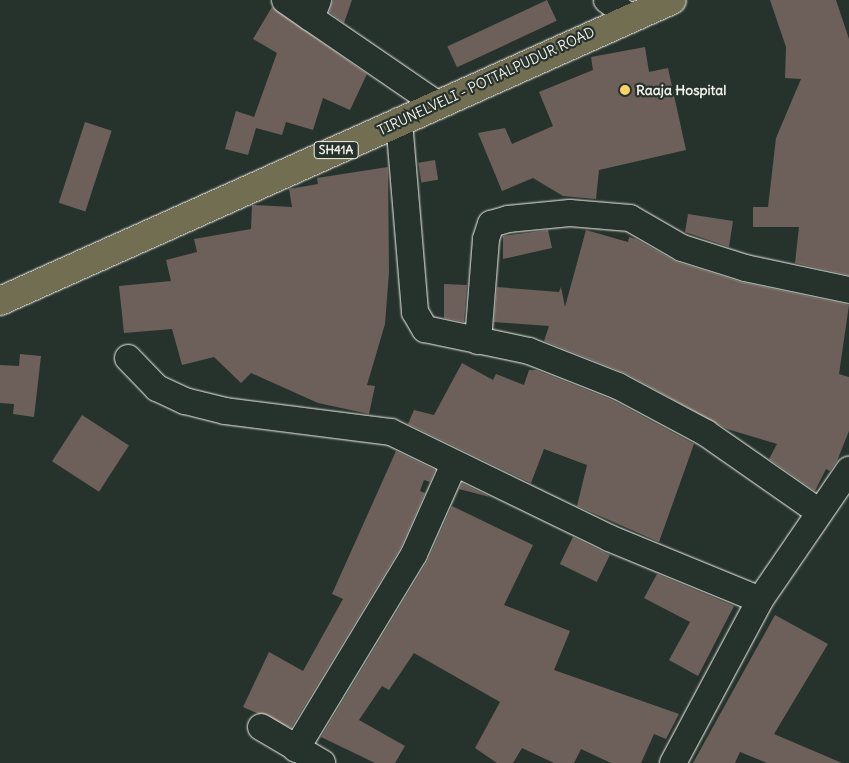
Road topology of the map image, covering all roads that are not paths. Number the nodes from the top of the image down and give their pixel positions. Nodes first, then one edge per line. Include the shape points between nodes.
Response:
1 (285, 0) edge
2 (672, 0) edge
3 (618, 8) edge
4 (314, 9) edge
5 (438, 105) junction
6 (399, 121) junction
7 (849, 290) edge
8 (0, 301) edge
9 (478, 341) junction
10 (128, 358) dead end
11 (454, 464) junction
12 (849, 470) edge
13 (818, 511) junction
14 (760, 600) junction
15 (261, 728) dead end
16 (296, 749) junction
17 (322, 763) edge
18 (673, 763) edge

1 - 4 street
2 - 3 main road, TIRUNELVELI - POTTALPUDUR ROAD / SH41A
3 - 5 main road, TIRUNELVELI - POTTALPUDUR ROAD / SH41A
4 - 5 street
5 - 6 main road, TIRUNELVELI - POTTALPUDUR ROAD / SH41A
6 - 8 main road, TIRUNELVELI - POTTALPUDUR ROAD / SH41A
6 - 9 street via 415,312 425,329
7 - 9 street via 745,268 682,248 630,218 570,213 508,219 491,224 486,238
9 - 13 street via 529,351 669,411
10 - 11 street via 157,388 186,401 225,411 390,432
11 - 14 street via 609,538
11 - 16 street via 414,554
12 - 13 street
13 - 14 street
14 - 18 street
15 - 16 street
16 - 17 street

